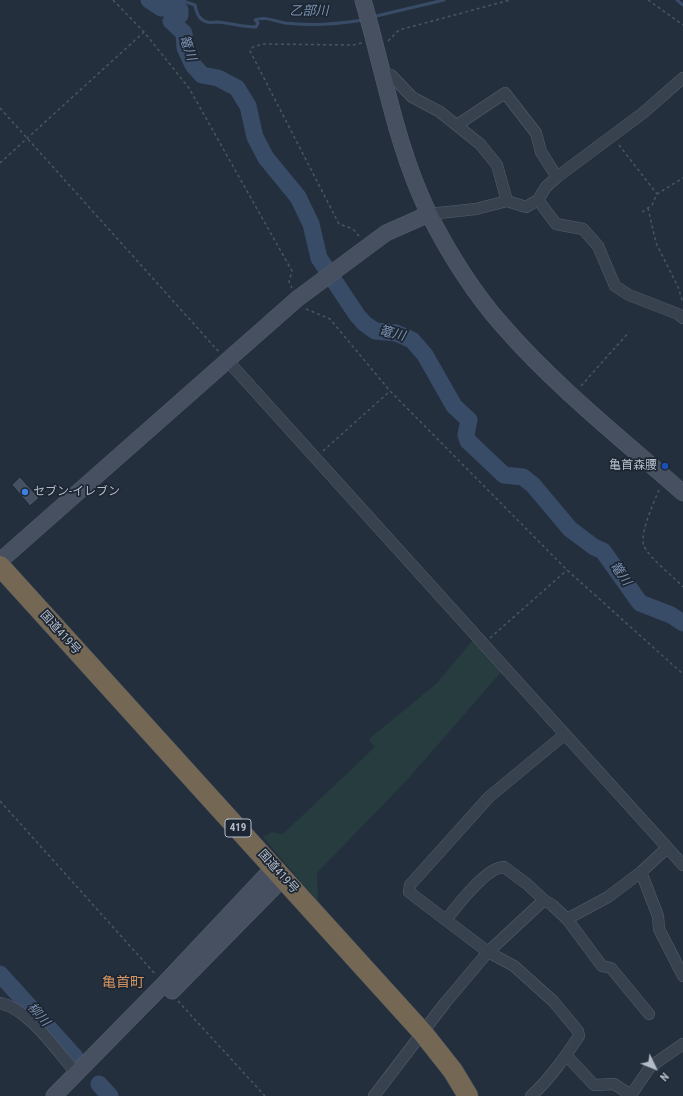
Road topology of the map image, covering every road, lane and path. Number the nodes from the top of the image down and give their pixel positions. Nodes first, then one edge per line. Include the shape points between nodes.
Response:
1 (113, 0) edge
2 (510, 0) edge
3 (648, 0) edge
4 (365, 7) edge
5 (683, 25) edge
6 (144, 32) junction
7 (375, 43) junction
8 (383, 72) junction
9 (683, 78) edge
10 (0, 108) edge
11 (457, 125) junction
12 (612, 136) junction
13 (27, 138) junction
14 (0, 163) edge
15 (557, 177) junction
16 (683, 178) edge
17 (657, 194) junction
18 (538, 200) junction
19 (507, 201) junction
20 (648, 208) junction
21 (642, 212) dead end
22 (429, 214) junction
23 (361, 251) junction
24 (302, 295) junction
25 (683, 303) edge
26 (683, 318) edge
27 (629, 332) dead end
28 (227, 360) junction
29 (390, 391) junction
30 (572, 395) junction
31 (315, 458) junction
32 (664, 477) junction
33 (683, 493) edge
34 (0, 561) edge
35 (0, 566) edge
36 (567, 570) junction
37 (683, 587) edge
38 (482, 644) junction
39 (683, 674) edge
40 (564, 735) junction
41 (0, 801) edge
42 (667, 848) junction
43 (683, 865) edge
44 (278, 872) junction
45 (641, 872) junction
46 (544, 900) junction
47 (567, 919) junction
48 (446, 920) junction
49 (488, 952) junction
50 (683, 976) edge
51 (167, 988) junction
52 (0, 1003) edge
53 (648, 1014) dead end
54 (423, 1033) junction
55 (683, 1044) edge
56 (566, 1055) junction
57 (77, 1074) junction
58 (54, 1096) edge
59 (67, 1096) edge
60 (265, 1096) edge
61 (374, 1096) edge
62 (468, 1096) edge
63 (530, 1096) edge

1 - 6 path
2 - 7 path via 399,30 387,41
3 - 5 path
4 - 7 street
6 - 13 path
6 - 24 path via 189,88 292,271 289,282
7 - 8 street
7 - 23 path via 263,44 253,47 250,51 339,224 353,229
8 - 11 street via 391,75 418,102 435,109
8 - 22 street via 395,123
9 - 12 street via 644,113
10 - 13 path
11 - 15 street via 505,93 536,133 541,152
11 - 19 street via 480,144 497,165
12 - 15 street
12 - 17 path
13 - 14 path
13 - 28 path
15 - 18 street
16 - 17 path
17 - 20 path
18 - 19 street via 526,208
18 - 26 street via 556,224 583,228 598,246 615,286 629,295
19 - 22 street via 476,209
20 - 21 path
20 - 25 path via 660,255 678,287
22 - 23 street via 403,224
22 - 30 street via 458,264 501,325 539,366
23 - 24 street
24 - 28 street
24 - 29 path via 308,311 330,319
27 - 30 path
28 - 31 street
28 - 34 street
29 - 31 path
29 - 36 path
30 - 32 street
31 - 38 street
32 - 33 street
32 - 37 path via 644,532 644,545
35 - 44 highway, 国道419号 / 419
36 - 38 path
36 - 39 path
38 - 40 street
40 - 42 street
40 - 48 street via 489,797 410,885 409,892
41 - 51 path
42 - 43 street
42 - 45 street
44 - 51 street
44 - 54 highway, 国道419号 / 419
45 - 47 street via 608,897
45 - 50 street via 658,916 660,929
46 - 47 street
46 - 48 street via 513,873 500,867 470,890
46 - 49 street
47 - 53 street via 602,966 611,968
48 - 49 street
49 - 54 street
49 - 56 street via 514,966 553,1001 578,1031 579,1036
51 - 57 street
51 - 59 street
51 - 60 path
52 - 57 street via 9,1005 25,1015
54 - 61 street
54 - 62 highway, 国道419号 / 419 via 453,1071
55 - 56 street via 650,1067 631,1095 614,1084 594,1085
56 - 63 street via 540,1088
57 - 58 street

